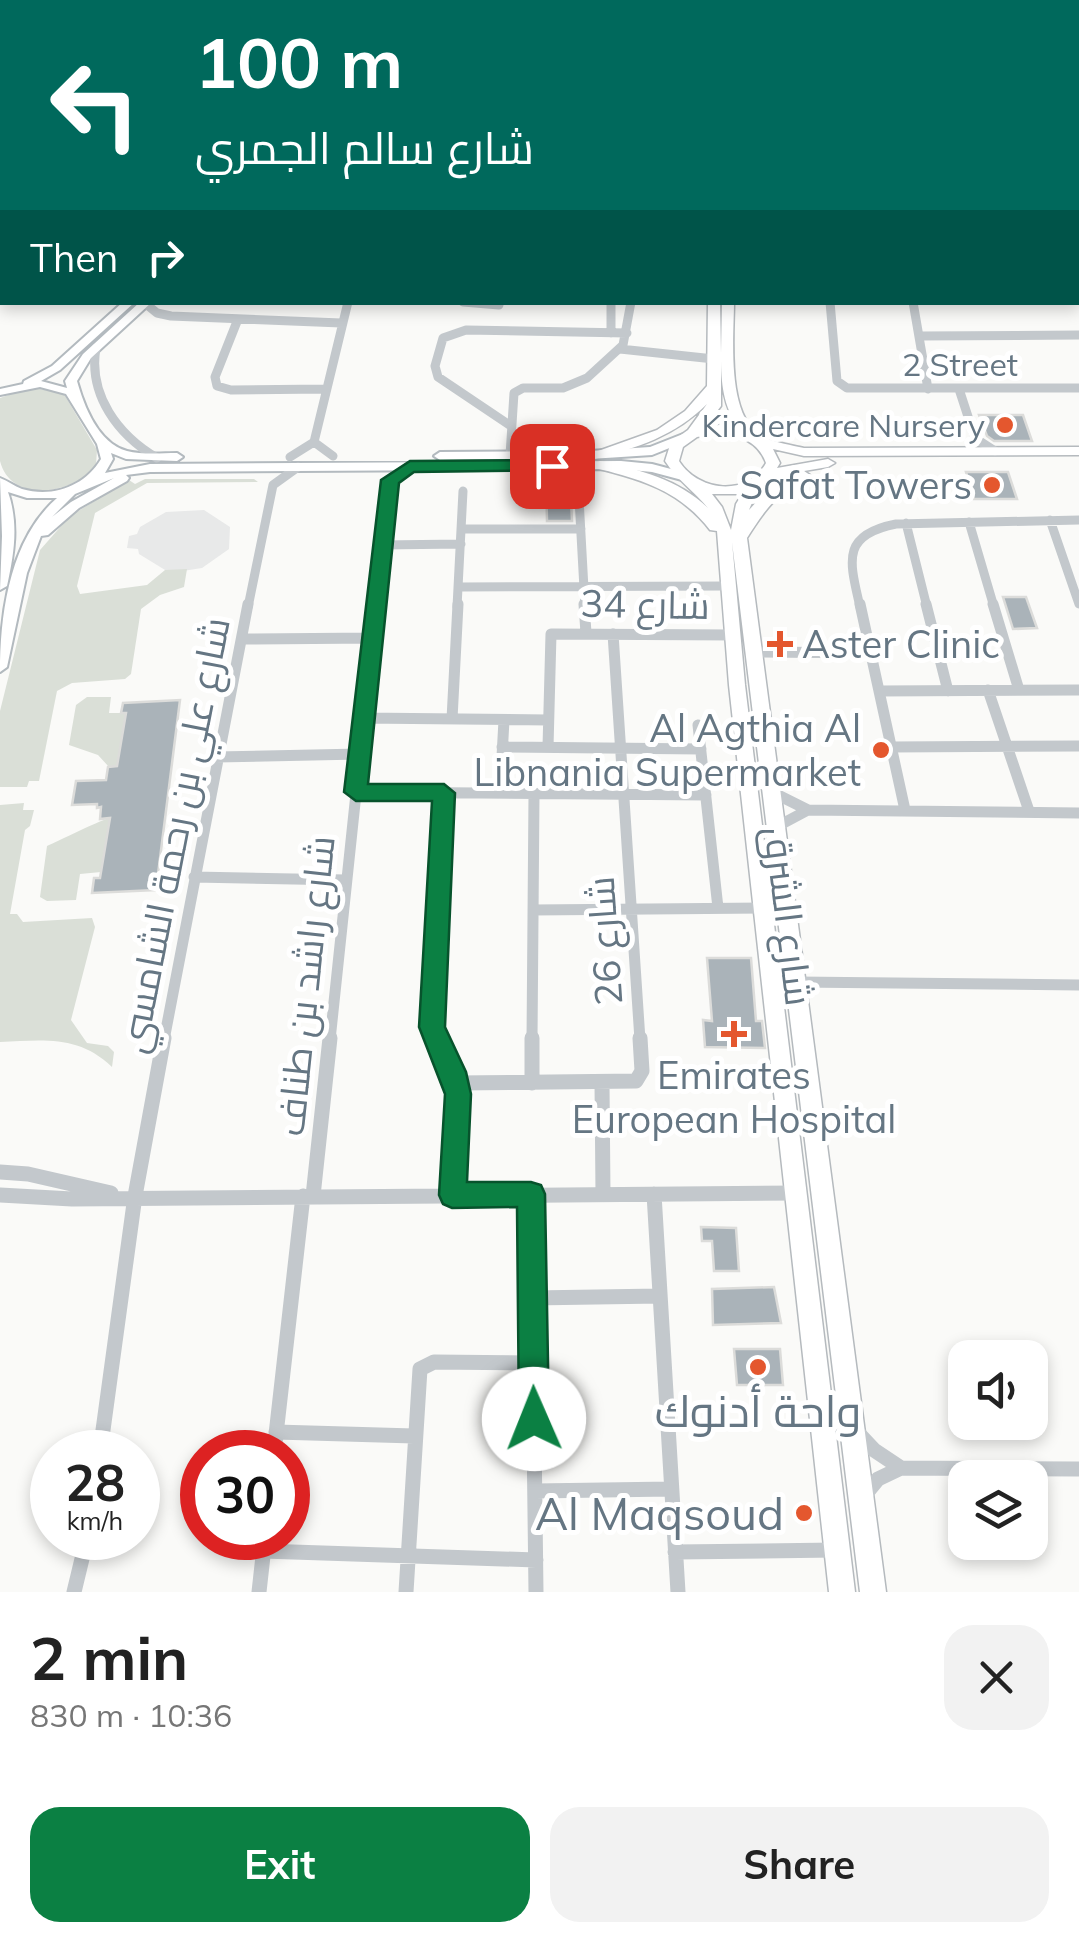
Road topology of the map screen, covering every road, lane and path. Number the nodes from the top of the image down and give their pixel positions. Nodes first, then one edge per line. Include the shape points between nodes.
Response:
1 (127, 305) edge
2 (145, 305) edge
3 (150, 305) edge
4 (347, 305) edge
5 (500, 305) edge
6 (611, 305) edge
7 (631, 305) edge
8 (725, 305) edge
9 (725, 305) edge
10 (830, 305) edge
11 (914, 305) edge
12 (238, 319) junction
13 (342, 323) junction
14 (497, 331) junction
15 (612, 333) junction
16 (626, 333) junction
17 (1079, 335) edge
18 (919, 336) junction
19 (96, 348) junction
20 (620, 348) junction
21 (714, 359) junction
22 (714, 386) junction
23 (14, 387) junction
24 (1079, 388) edge
25 (325, 389) junction
26 (928, 389) junction
27 (959, 389) junction
28 (0, 392) edge
29 (730, 396) junction
30 (76, 398) junction
31 (511, 426) junction
32 (688, 436) junction
33 (975, 438) junction
34 (758, 440) junction
35 (314, 442) junction
36 (103, 444) junction
37 (1079, 450) edge
38 (994, 451) junction
39 (962, 452) junction
40 (510, 455) junction
41 (333, 456) junction
42 (843, 457) junction
43 (1079, 460) edge
44 (294, 462) junction
45 (596, 462) junction
46 (154, 463) junction
47 (560, 465) junction
48 (358, 466) junction
49 (410, 466) junction
50 (256, 467) junction
51 (578, 480) junction
52 (762, 480) junction
53 (689, 481) junction
54 (0, 484) edge
55 (274, 484) junction
56 (83, 485) junction
57 (389, 485) junction
58 (463, 491) dead end
59 (1050, 520) junction
60 (1079, 520) edge
61 (969, 522) junction
62 (906, 524) junction
63 (462, 529) junction
64 (581, 529) junction
65 (732, 542) junction
66 (461, 544) junction
67 (382, 545) junction
68 (28, 551) junction
69 (0, 586) edge
70 (584, 586) junction
71 (728, 586) junction
72 (458, 587) junction
73 (1079, 604) edge
74 (586, 633) junction
75 (613, 634) junction
76 (733, 635) junction
77 (372, 638) junction
78 (242, 639) junction
79 (755, 652) junction
80 (871, 653) junction
81 (0, 667) edge
82 (948, 690) junction
83 (988, 690) junction
84 (1020, 690) junction
85 (1079, 690) edge
86 (879, 691) junction
87 (364, 718) junction
88 (452, 719) junction
89 (504, 720) junction
90 (548, 720) junction
91 (698, 725) dead end
92 (1007, 746) junction
93 (1079, 746) edge
94 (502, 747) junction
95 (548, 747) junction
96 (892, 747) junction
97 (621, 748) junction
98 (701, 749) junction
99 (360, 754) junction
100 (216, 757) junction
101 (356, 792) junction
102 (444, 793) junction
103 (774, 793) junction
104 (500, 794) junction
105 (534, 794) junction
106 (624, 794) junction
107 (706, 795) junction
108 (808, 810) junction
109 (905, 810) junction
110 (1029, 811) junction
111 (1079, 813) edge
112 (778, 826) junction
113 (194, 877) junction
114 (346, 880) junction
115 (718, 908) junction
116 (764, 908) junction
117 (632, 909) junction
118 (533, 910) junction
119 (797, 982) junction
120 (1079, 985) edge
121 (532, 1082) junction
122 (456, 1083) junction
123 (602, 1084) junction
124 (0, 1172) edge
125 (798, 1193) junction
126 (531, 1194) junction
127 (604, 1194) junction
128 (654, 1194) junction
129 (0, 1195) edge
130 (452, 1195) junction
131 (135, 1196) junction
132 (308, 1196) junction
133 (660, 1296) junction
134 (532, 1298) junction
135 (533, 1363) junction
136 (852, 1426) junction
137 (103, 1430) edge
138 (276, 1430) edge
139 (310, 1433) edge
140 (414, 1436) junction
141 (902, 1468) junction
142 (1079, 1469) edge
143 (672, 1490) junction
144 (535, 1491) junction
145 (862, 1500) junction
146 (310, 1548) edge
147 (836, 1550) junction
148 (675, 1552) junction
149 (408, 1556) junction
150 (82, 1560) edge
151 (262, 1560) edge
152 (536, 1560) junction
153 (74, 1592) edge
154 (259, 1592) edge
155 (406, 1592) edge
156 (536, 1592) edge
157 (678, 1592) edge
158 (842, 1592) edge
159 (874, 1592) edge

1 - 23 main road via 48,374
2 - 19 main road
3 - 12 street via 164,315
4 - 13 street
5 - 14 street
6 - 15 street
7 - 16 street
8 - 21 main road
9 - 29 main road
10 - 26 street, 2 Street via 842,386
11 - 18 street
12 - 13 street
12 - 25 street via 217,386
13 - 25 street
14 - 15 street
14 - 31 street via 447,335 435,372
15 - 16 street
16 - 20 street
17 - 18 street
18 - 26 street
19 - 30 main road via 74,373
19 - 46 street via 95,382 130,441
20 - 21 street
20 - 31 street via 580,382 516,391
21 - 22 main road
22 - 32 main road via 710,415
22 - 45 main road via 667,432
23 - 28 main road
23 - 30 main road via 52,385
24 - 27 street, 2 Street
25 - 35 street
26 - 27 street, 2 Street
27 - 33 street
29 - 34 main road via 734,413
29 - 42 main road via 766,431
30 - 36 main road
31 - 40 street
32 - 34 main road via 719,429
32 - 45 main road
32 - 53 main road via 676,445 672,461
33 - 38 street
33 - 39 street
34 - 42 main road
34 - 52 main road via 773,463
35 - 41 street
35 - 44 street
36 - 46 main road
36 - 56 main road via 104,467
37 - 38 main road
38 - 39 main road
39 - 42 main road
40 - 41 main road
40 - 45 main road
41 - 44 main road
42 - 43 main road
42 - 52 main road
42 - 65 main road via 769,493
44 - 46 main road
44 - 48 main road
44 - 50 main road
44 - 55 street
45 - 47 main road
45 - 51 street
45 - 53 main road
45 - 65 main road via 680,492
46 - 50 main road
46 - 56 main road
46 - 68 main road via 75,505
47 - 49 main road
47 - 51 street
48 - 49 main road
48 - 57 street
49 - 57 street
50 - 55 street
51 - 64 street
52 - 53 main road via 735,490
52 - 65 main road, شارع الشرق via 742,504
53 - 65 main road, شارع الشرق
54 - 56 main road via 28,495
54 - 69 main road via 10,535
55 - 78 street, شارع علي بن رحمة الشامسي
56 - 68 main road via 39,524
57 - 67 street, شارع راشد بن طناف
58 - 63 street
59 - 60 street
59 - 61 street
59 - 73 street
61 - 62 street
61 - 84 street
62 - 80 street via 870,531 851,552
62 - 82 street
63 - 64 street
63 - 66 street
64 - 70 street
65 - 71 main road, شارع الشرق
65 - 79 main road, شارع الشرق
66 - 67 street
66 - 72 street
67 - 77 street, شارع راشد بن طناف
68 - 81 main road
70 - 71 street
70 - 72 street
70 - 74 street
71 - 76 main road, شارع الشرق
72 - 88 street
74 - 75 street, شارع 34
74 - 90 street, شارع 34 via 549,636
75 - 76 street, شارع 34
75 - 97 street, شارع 26
76 - 116 main road, شارع الشرق
77 - 78 street
77 - 87 street, شارع راشد بن طناف
78 - 100 street, شارع علي بن رحمة الشامسي
79 - 80 street
79 - 103 main road, شارع الشرق
80 - 86 street
82 - 83 street
82 - 86 street
83 - 84 street
83 - 92 street
84 - 85 street
86 - 96 street
87 - 88 street
87 - 99 street, شارع راشد بن طناف
88 - 89 street
89 - 90 street
89 - 94 street
90 - 95 street, شارع 34
91 - 98 street
92 - 93 street
92 - 96 street
92 - 110 street
94 - 95 street
94 - 104 street
95 - 97 street
96 - 109 street
97 - 98 street
97 - 106 street, شارع 26
98 - 107 street
99 - 100 street
99 - 101 street, شارع راشد بن طناف
100 - 113 street, شارع علي بن رحمة الشامسي
101 - 102 street
101 - 114 street, شارع راشد بن طناف
102 - 104 street
102 - 122 street via 432,1027
103 - 108 street
103 - 112 main road, شارع الشرق
104 - 105 street
105 - 106 street
105 - 118 street
106 - 107 street
106 - 117 street, شارع 26
107 - 115 street
108 - 109 street
108 - 112 street
109 - 110 street
110 - 111 street
112 - 119 main road, شارع الشرق
113 - 114 street
113 - 131 street, شارع علي بن رحمة الشامسي
114 - 132 street, شارع راشد بن طناف
115 - 116 street
115 - 117 street
116 - 125 main road, شارع الشرق
117 - 118 street
117 - 123 street, شارع 26 via 642,1072 630,1084
118 - 121 street
119 - 120 street
119 - 136 main road, شارع الشرق
121 - 122 street, شارع 26
121 - 123 street, شارع 26
122 - 130 street
123 - 127 street
124 - 131 street
125 - 128 street
125 - 147 main road, شارع الشرق
126 - 127 street
126 - 130 street
126 - 134 street
127 - 128 street
128 - 133 street
129 - 131 street
130 - 132 street
131 - 132 street
131 - 137 street, شارع علي بن رحمة الشامسي
132 - 138 street, شارع راشد بن طناف
133 - 134 street
133 - 143 street
134 - 135 street
135 - 140 street via 424,1365
135 - 144 street
136 - 141 street
136 - 145 main road, شارع الشرق
139 - 140 street
140 - 149 street
141 - 142 street
141 - 145 street via 878,1479
143 - 144 street
143 - 148 street
144 - 152 street
145 - 159 main road, شارع الشرق
146 - 149 street
147 - 148 street
147 - 158 main road, شارع الشرق
148 - 157 street
149 - 152 street
149 - 155 street
150 - 153 street
151 - 154 street
152 - 156 street

